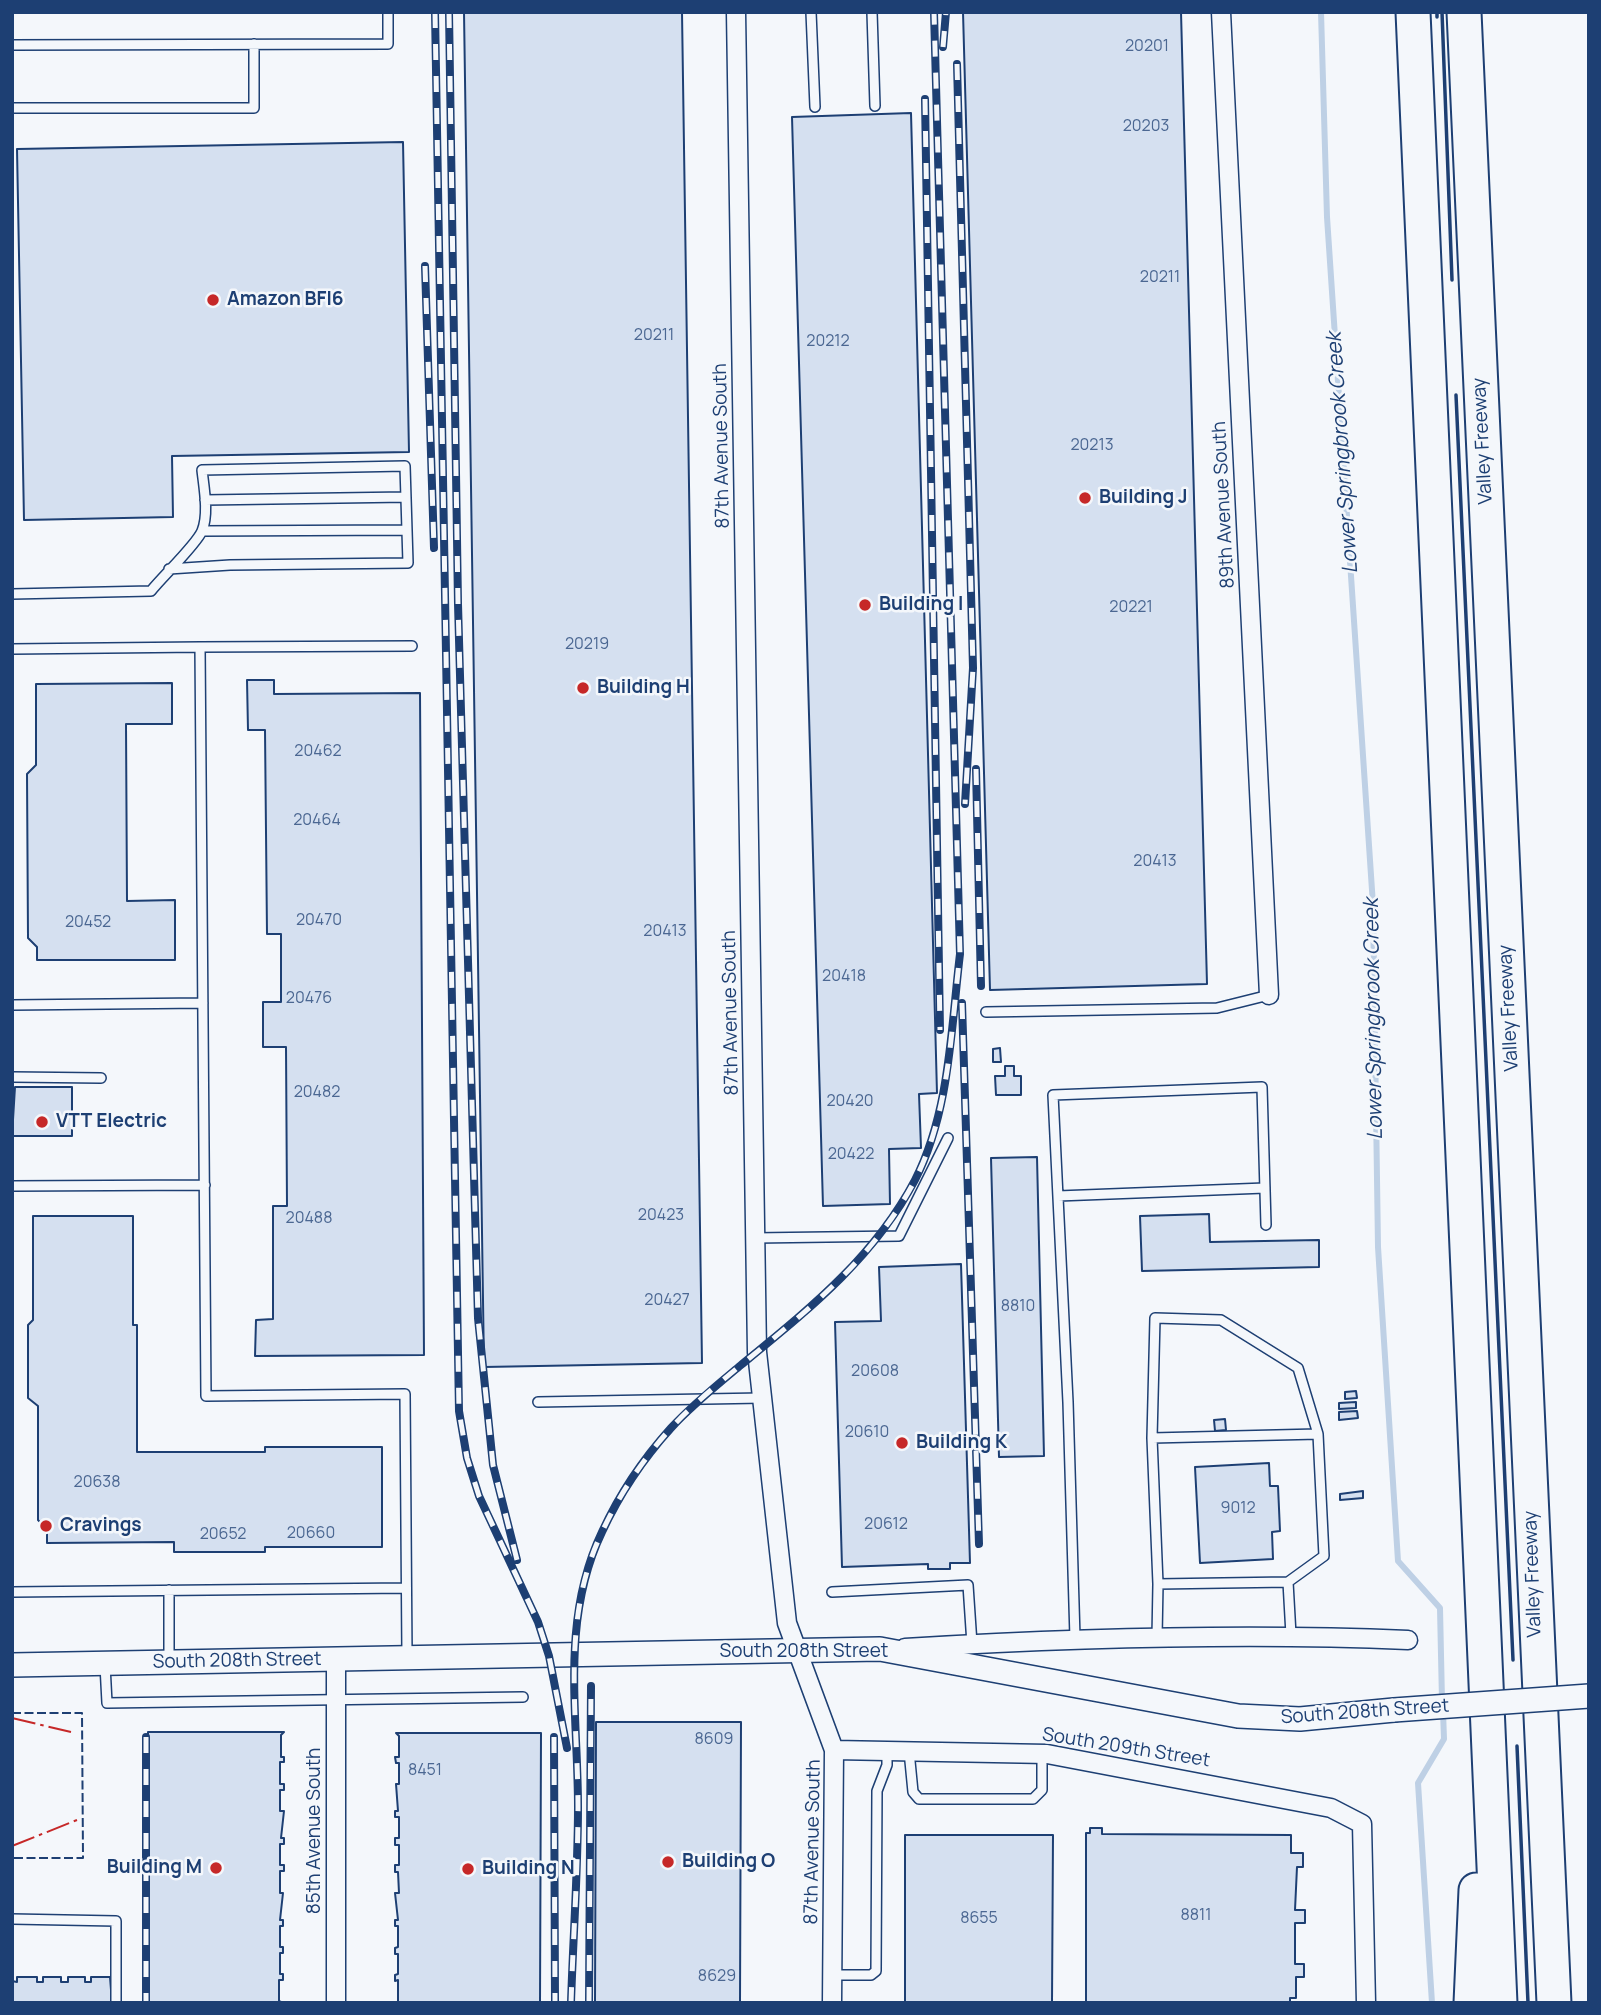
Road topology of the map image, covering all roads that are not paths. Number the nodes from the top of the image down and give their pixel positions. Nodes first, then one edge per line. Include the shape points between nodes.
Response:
1 (388, 12) edge
2 (736, 12) edge
3 (811, 12) edge
4 (872, 12) edge
5 (1220, 12) edge
6 (1413, 12) edge
7 (1464, 12) edge
8 (254, 44) junction
9 (12, 45) edge
10 (875, 106) dead end
11 (815, 107) dead end
12 (12, 108) edge
13 (406, 497) junction
14 (205, 500) junction
15 (407, 530) junction
16 (202, 531) junction
17 (169, 569) junction
18 (12, 594) edge
19 (412, 646) dead end
20 (200, 647) junction
21 (12, 649) edge
22 (1269, 995) joint
23 (203, 1003) junction
24 (12, 1005) edge
25 (986, 1012) dead end
26 (12, 1077) edge
27 (101, 1078) dead end
28 (948, 1138) dead end
29 (205, 1185) junction
30 (12, 1186) edge
31 (1265, 1188) junction
32 (1058, 1196) junction
33 (1266, 1225) dead end
34 (755, 1238) junction
35 (762, 1398) junction
36 (538, 1402) dead end
37 (1318, 1434) junction
38 (1152, 1438) junction
39 (1288, 1582) junction
40 (1158, 1584) junction
41 (406, 1588) junction
42 (169, 1590) junction
43 (12, 1592) edge
44 (832, 1592) dead end
45 (1292, 1635) junction
46 (1157, 1637) junction
47 (1074, 1638) junction
48 (1408, 1640) dead end
49 (972, 1644) junction
50 (880, 1649) junction
51 (797, 1651) junction
52 (407, 1658) junction
53 (336, 1659) junction
54 (169, 1662) junction
55 (104, 1663) junction
56 (12, 1665) edge
57 (1589, 1696) edge
58 (523, 1697) dead end
59 (336, 1699) junction
60 (834, 1750) junction
61 (887, 1751) junction
62 (909, 1751) junction
63 (1042, 1754) junction
64 (1488, 1776) junction
65 (12, 1919) edge
66 (832, 1975) junction
67 (116, 2003) edge
68 (336, 2003) edge
69 (832, 2003) edge
70 (1366, 2003) edge
71 (1471, 2003) edge
72 (1500, 2003) edge
73 (1554, 2003) edge

1 - 8 lane via 388,44
2 - 34 street, 87th Avenue South
3 - 11 lane
4 - 10 lane
5 - 22 street, 89th Avenue South
6 - 64 highway via 1482,1531
7 - 73 highway, Valley Freeway
8 - 9 lane
8 - 12 lane via 254,108
13 - 14 lane
13 - 14 lane via 405,466 202,470
13 - 15 lane
14 - 16 lane
15 - 16 lane
15 - 17 lane via 408,563
16 - 17 lane
17 - 18 lane via 151,590
19 - 20 lane
20 - 21 lane
20 - 23 lane
22 - 25 lane via 1217,1008
23 - 24 lane
23 - 29 lane
26 - 27 lane
28 - 34 lane via 899,1236
29 - 30 lane
29 - 41 lane via 206,1396 404,1394
31 - 32 lane
31 - 32 lane via 1262,1087 1053,1095
31 - 33 lane
32 - 47 lane
34 - 35 street, 87th Avenue South
35 - 36 lane
35 - 51 street, 87th Avenue South via 787,1623
37 - 38 lane
37 - 38 lane via 1298,1368 1221,1320 1154,1318
37 - 39 lane via 1324,1556
38 - 40 lane
39 - 40 lane
39 - 45 lane
40 - 46 lane
41 - 42 lane
41 - 52 lane
42 - 43 lane
42 - 54 lane
44 - 49 lane via 968,1585
45 - 46 street
45 - 48 street
46 - 47 street
47 - 49 street
49 - 50 street
50 - 51 street, South 208th Street
50 - 57 street, South 208th Street, bridge via 1238,1716 1300,1719
51 - 52 street, South 208th Street
51 - 60 street, 87th Avenue South
52 - 53 street, South 208th Street
53 - 54 street, South 208th Street
53 - 59 street, 85th Avenue South
54 - 55 street, South 208th Street
55 - 56 street, South 208th Street
55 - 59 lane via 107,1703
58 - 59 lane
59 - 68 street, 85th Avenue South
60 - 61 street, South 209th Street
60 - 66 street, 87th Avenue South
61 - 62 street, South 209th Street
61 - 66 lane via 877,1791 876,1971 871,1975
62 - 63 street, South 209th Street
62 - 63 lane via 913,1792 919,1799 1033,1799 1042,1790
63 - 70 street, South 209th Street via 1331,1808 1363,1824
64 - 71 highway via 1474,1913
64 - 72 highway
65 - 67 lane via 116,1921
66 - 69 street, 87th Avenue South

